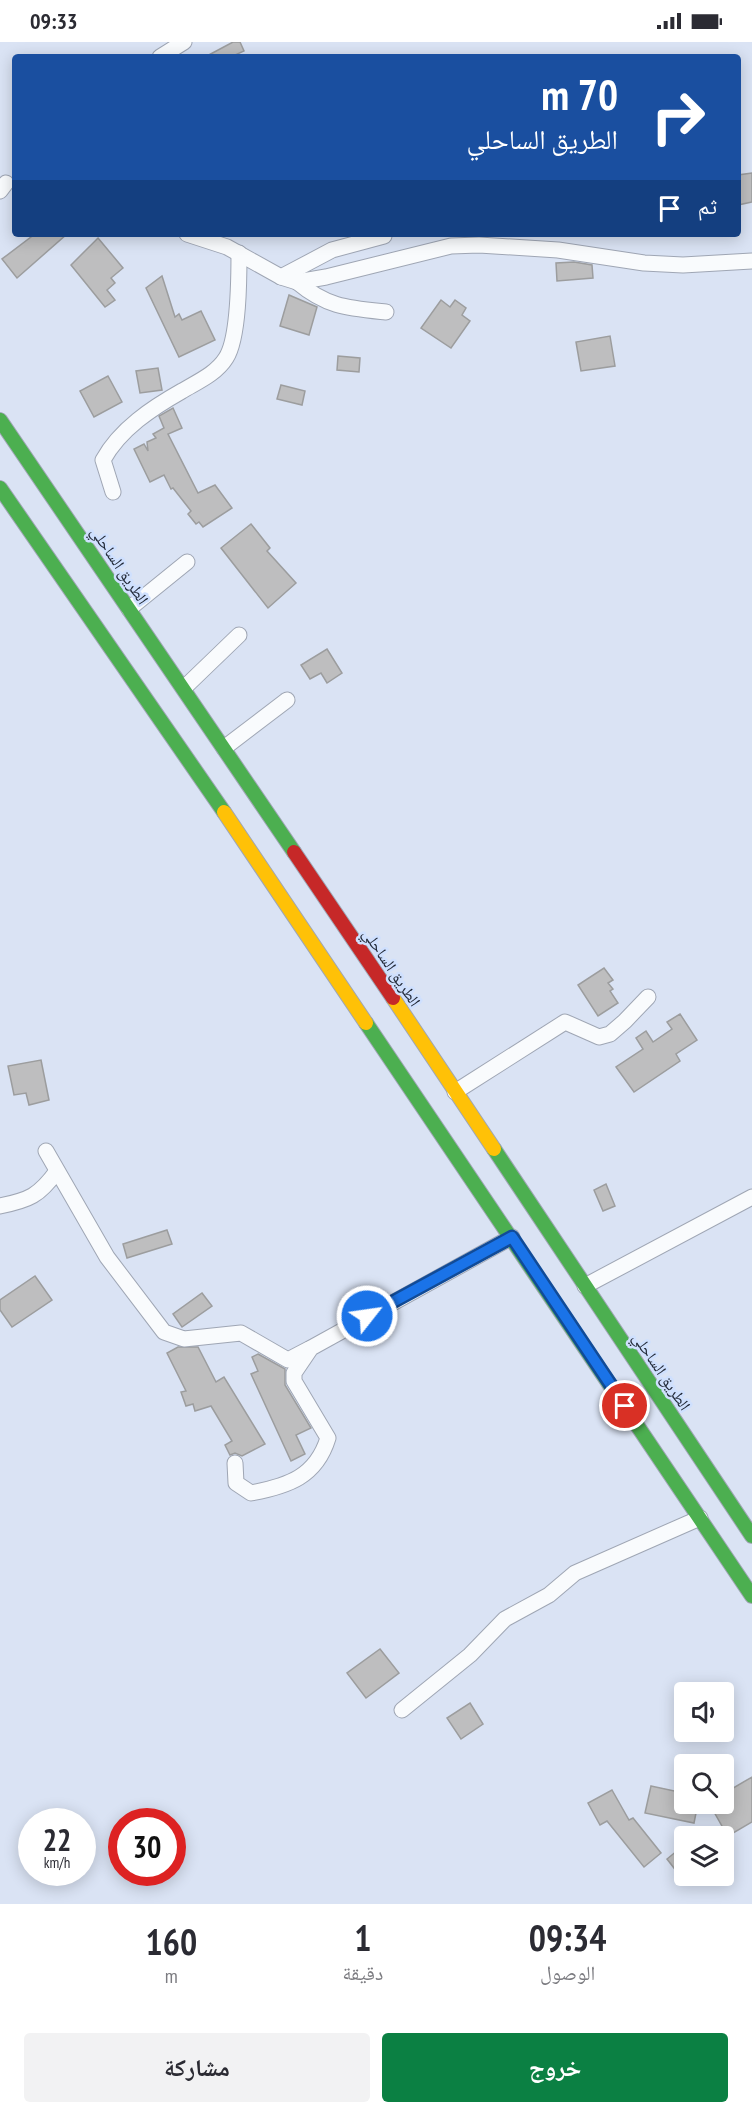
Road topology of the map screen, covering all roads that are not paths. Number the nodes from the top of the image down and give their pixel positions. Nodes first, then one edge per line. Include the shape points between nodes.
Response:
1 (183, 42) edge
2 (165, 54) edge
3 (195, 237) edge
4 (380, 237) edge
5 (239, 253) junction
6 (752, 261) edge
7 (281, 278) junction
8 (297, 282) junction
9 (386, 312) dead end
10 (0, 420) edge
11 (0, 488) edge
12 (113, 492) dead end
13 (187, 562) dead end
14 (129, 609) junction
15 (239, 635) dead end
16 (184, 688) junction
17 (287, 700) dead end
18 (224, 748) junction
19 (648, 998) dead end
20 (455, 1092) junction
21 (46, 1150) dead end
22 (57, 1171) junction
23 (752, 1197) edge
24 (0, 1206) edge
25 (512, 1237) junction
26 (585, 1286) junction
27 (311, 1348) junction
28 (235, 1463) dead end
29 (700, 1518) junction
30 (752, 1536) edge
31 (752, 1596) edge
32 (402, 1710) dead end

1 - 2 street
3 - 5 street
4 - 7 street via 332,250
5 - 7 street
5 - 12 street via 234,325 227,357 213,372 152,408 111,446 103,460
6 - 8 street via 644,263 558,250 479,244 451,246
7 - 8 street
8 - 9 street via 318,299 334,305
10 - 14 highway, الطريق الساحلي
11 - 25 highway
13 - 14 street
14 - 16 highway, الطريق الساحلي
15 - 16 street
16 - 18 highway, الطريق الساحلي
17 - 18 street
18 - 20 highway, الطريق الساحلي
19 - 20 street via 610,1034 599,1037 565,1023
20 - 26 highway, الطريق الساحلي
21 - 22 street
22 - 24 street via 28,1200
22 - 27 street via 107,1257 164,1332 184,1339 241,1333 288,1360
23 - 26 street
25 - 27 street
25 - 29 highway
26 - 30 highway, الطريق الساحلي
27 - 28 street via 294,1373 294,1381 328,1438 323,1455 302,1477 251,1493 236,1483
29 - 31 highway
29 - 32 street via 575,1574 549,1595 505,1619 470,1655

